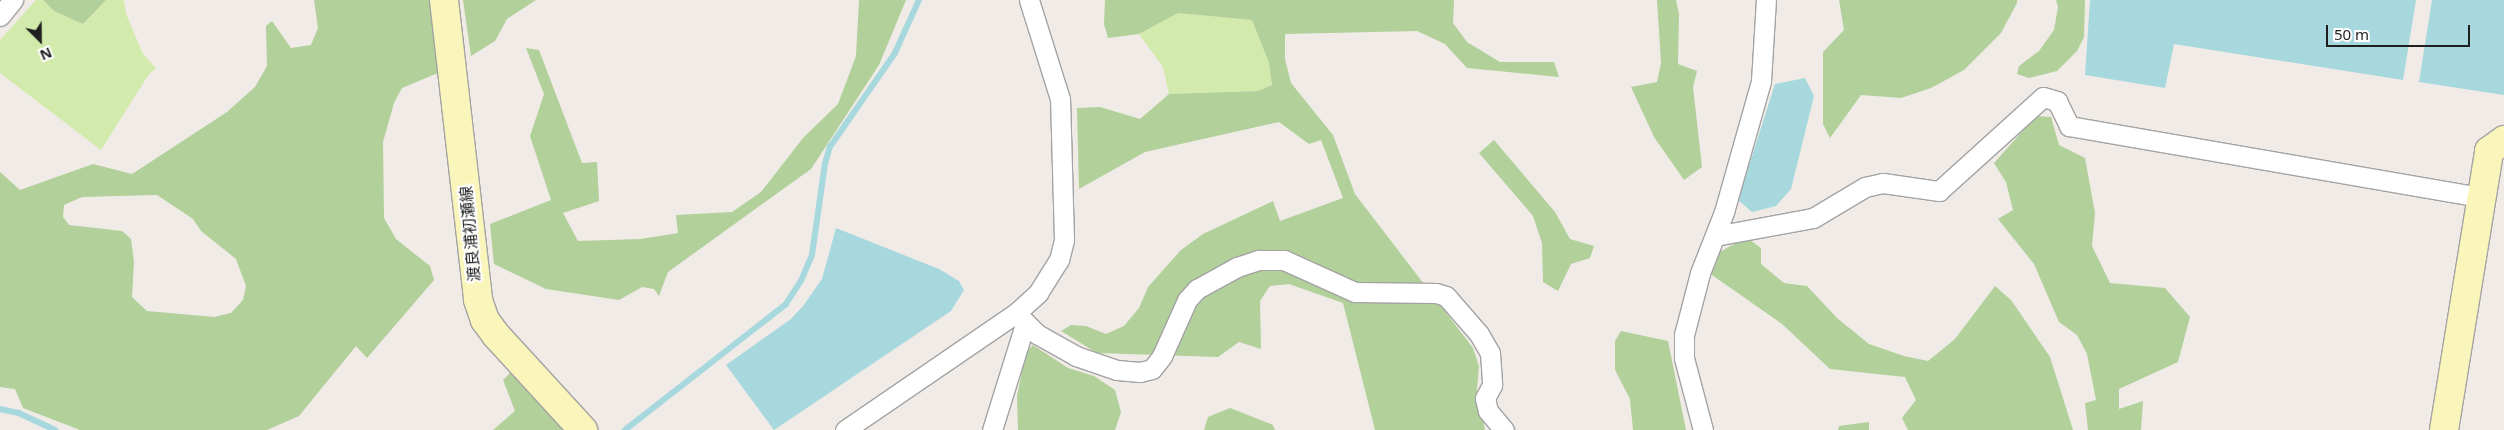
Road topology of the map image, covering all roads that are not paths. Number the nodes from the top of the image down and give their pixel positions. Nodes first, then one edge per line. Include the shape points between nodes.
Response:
1 (13, 0) edge
2 (444, 0) edge
3 (1029, 0) edge
4 (1766, 0) edge
5 (0, 16) edge
6 (2504, 140) edge
7 (2480, 197) junction
8 (1715, 236) junction
9 (1021, 318) junction
10 (583, 430) edge
11 (845, 430) edge
12 (992, 430) edge
13 (1504, 430) edge
14 (1704, 430) edge
15 (2444, 430) edge

1 - 5 street
2 - 10 main road, 渡良浦初瀬線 via 478,300 485,320 496,335
3 - 9 street via 1060,99 1064,240 1059,260 1048,280
4 - 8 street via 1761,81
6 - 7 main road via 2489,151
7 - 8 street via 2069,126 2058,101 2043,97 1938,191 1883,183 1865,187 1813,218
7 - 15 main road
8 - 14 street via 1700,273 1684,336 1684,358
9 - 11 street
9 - 12 street
9 - 13 street via 1076,356 1117,370 1140,372 1152,369 1162,356 1188,300 1197,289 1237,267 1259,260 1284,260 1355,292 1436,293 1446,296 1479,334 1490,353 1492,385 1485,398 1488,411

